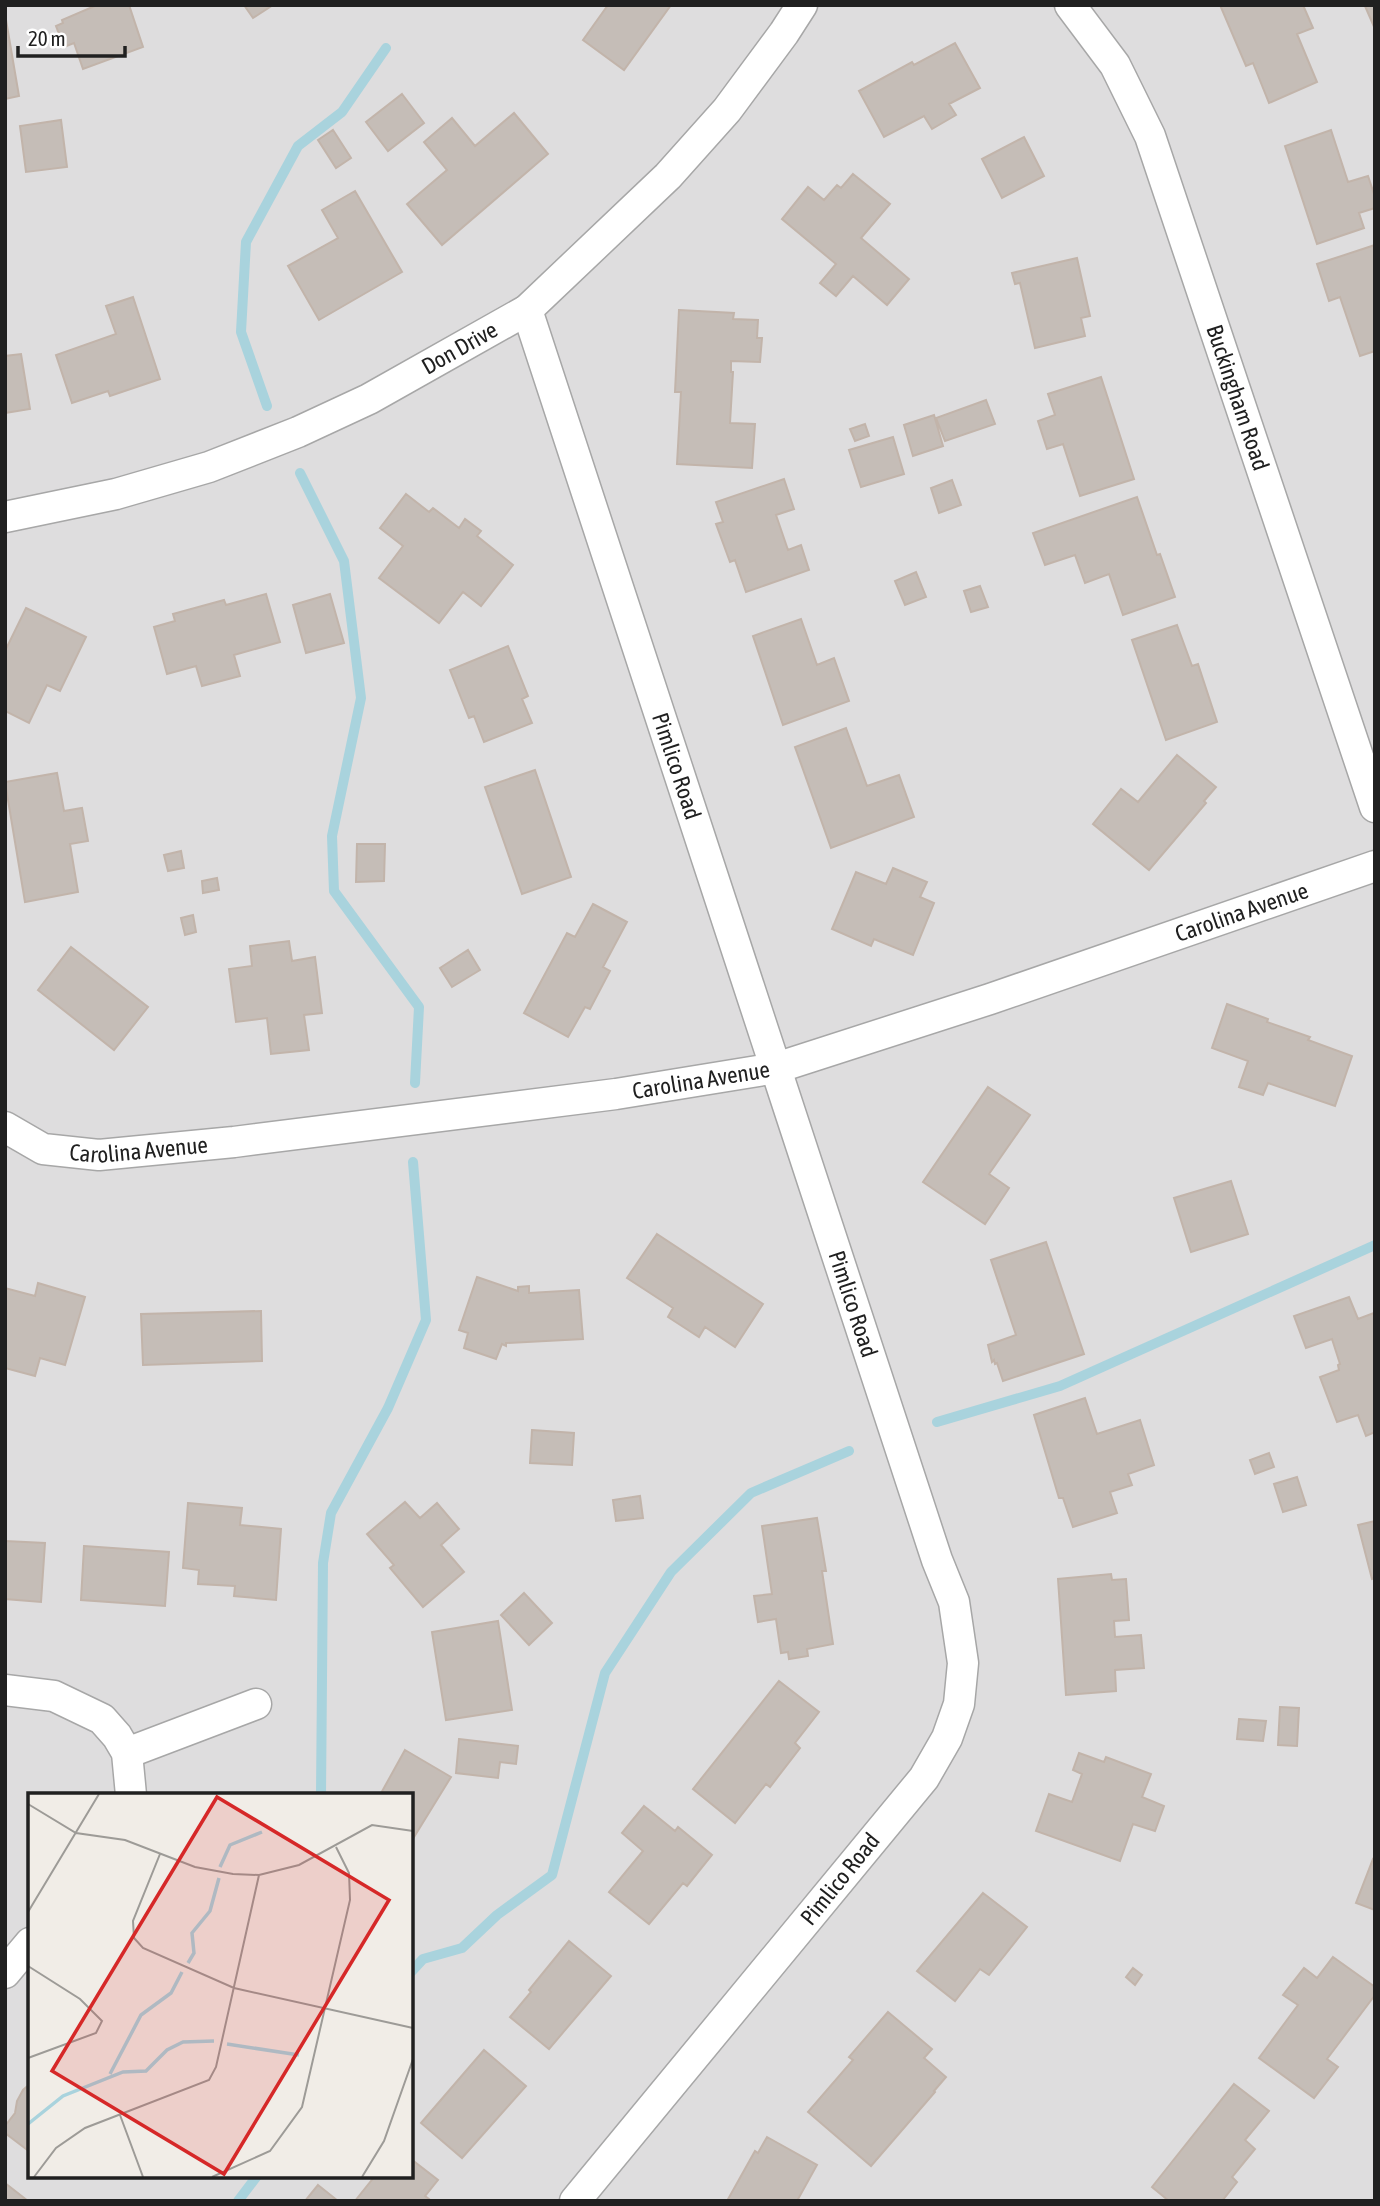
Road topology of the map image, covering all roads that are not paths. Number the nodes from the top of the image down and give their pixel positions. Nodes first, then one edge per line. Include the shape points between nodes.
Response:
1 (802, 5) edge
2 (1070, 5) edge
3 (527, 310) junction
4 (5, 517) edge
5 (1375, 807) edge
6 (1375, 866) edge
7 (776, 1068) junction
8 (5, 1127) edge
9 (5, 1690) edge
10 (256, 1704) dead end
11 (127, 1753) junction
12 (131, 1793) edge
13 (28, 1945) edge
14 (5, 1973) edge
15 (575, 2201) edge

1 - 3 street, Don Drive via 727,110 668,176
2 - 5 street, Buckingham Road via 1115,65 1150,136
3 - 4 street, Don Drive via 369,400 298,432 209,467 116,494
3 - 7 street, Pimlico Road
6 - 7 street, Carolina Avenue
7 - 8 street, Carolina Avenue via 615,1094 99,1155 43,1149
7 - 15 street, Pimlico Road via 954,1602 963,1663 959,1704 947,1738 924,1778
9 - 11 street via 54,1696 102,1719
10 - 11 street
11 - 12 street
13 - 14 street

